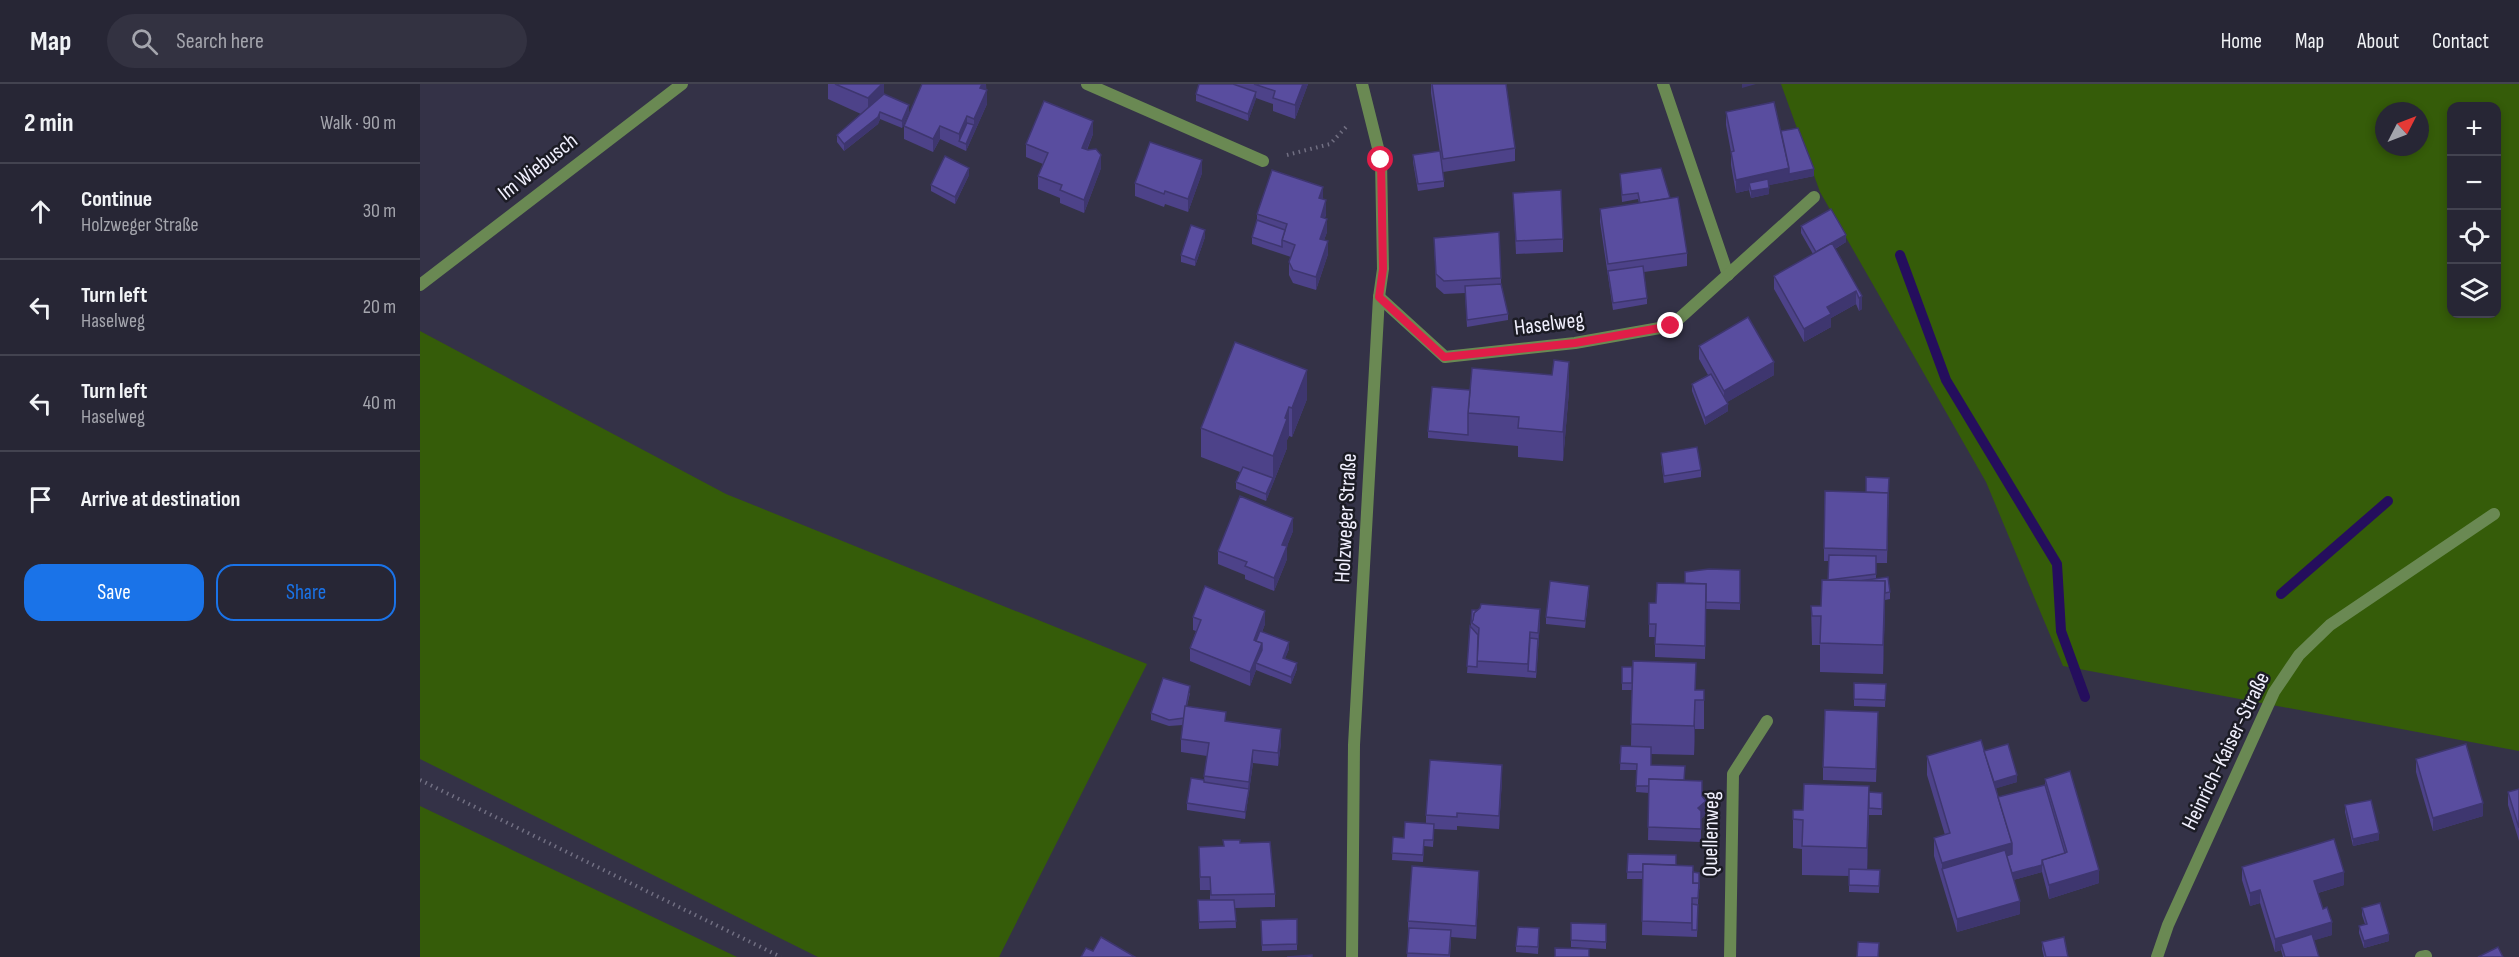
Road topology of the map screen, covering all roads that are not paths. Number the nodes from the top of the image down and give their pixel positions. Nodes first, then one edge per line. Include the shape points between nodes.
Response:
1 (682, 84) edge
2 (1087, 84) edge
3 (1663, 84) edge
4 (1363, 88) edge
5 (1263, 161) road end
6 (1814, 197) dead end
7 (1728, 275) junction
8 (420, 285) edge
9 (1379, 297) junction
10 (2494, 514) dead end
11 (1767, 721) dead end
12 (1352, 957) edge
13 (1730, 957) edge
14 (2157, 957) edge

1 - 8 street, Im Wiebusch
2 - 5 street
3 - 7 street
4 - 9 street, Holzweger Straße via 1381,160 1383,269
6 - 7 street, Haselweg
7 - 9 street, Haselweg via 1671,326 1575,343 1444,357
9 - 12 street, Holzweger Straße via 1354,745
10 - 14 street, Heinrich-Kaiser-Straße via 2330,625 2299,655 2274,692
11 - 13 street, Quellenweg via 1733,774

